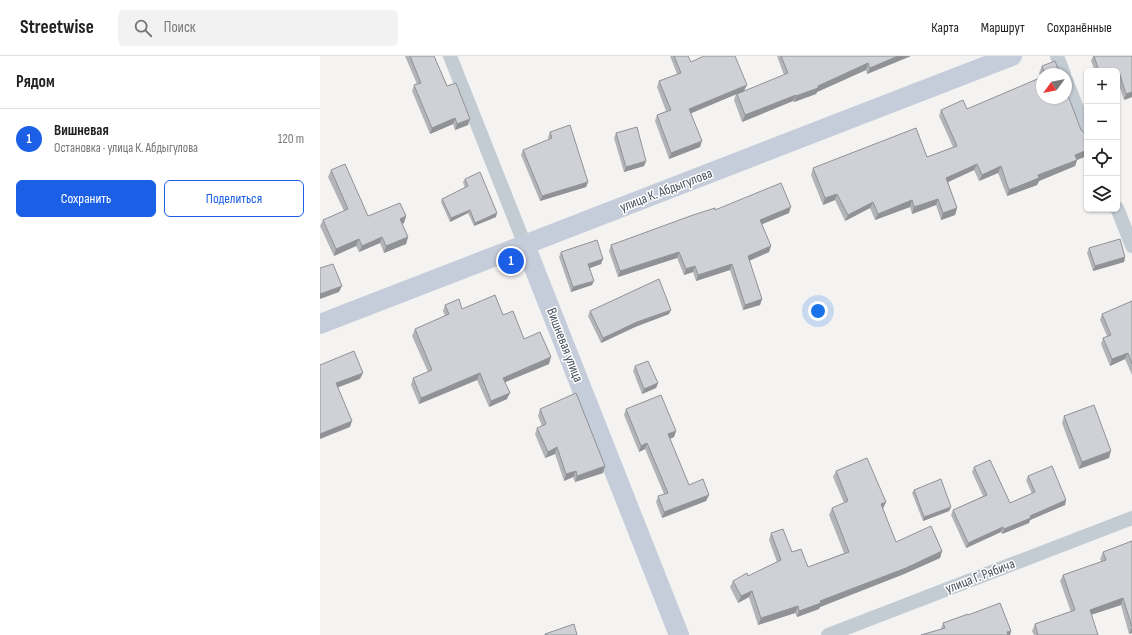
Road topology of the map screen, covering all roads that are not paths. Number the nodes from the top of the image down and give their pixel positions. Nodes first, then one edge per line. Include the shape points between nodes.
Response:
1 (450, 56) edge
2 (1012, 56) edge
3 (1057, 56) edge
4 (1062, 68) edge
5 (1072, 95) edge
6 (1084, 125) edge
7 (1119, 212) edge
8 (525, 245) junction
9 (1132, 246) edge
10 (320, 324) edge
11 (1132, 518) edge
12 (678, 635) edge
13 (828, 635) edge

1 - 8 street, Вишневая улица
2 - 8 street, улица К. Абдыгулова
3 - 4 street
5 - 6 street
7 - 9 street
8 - 10 street, улица К. Абдыгулова
8 - 12 street, Вишневая улица
11 - 13 street, улица Г. Рябича

